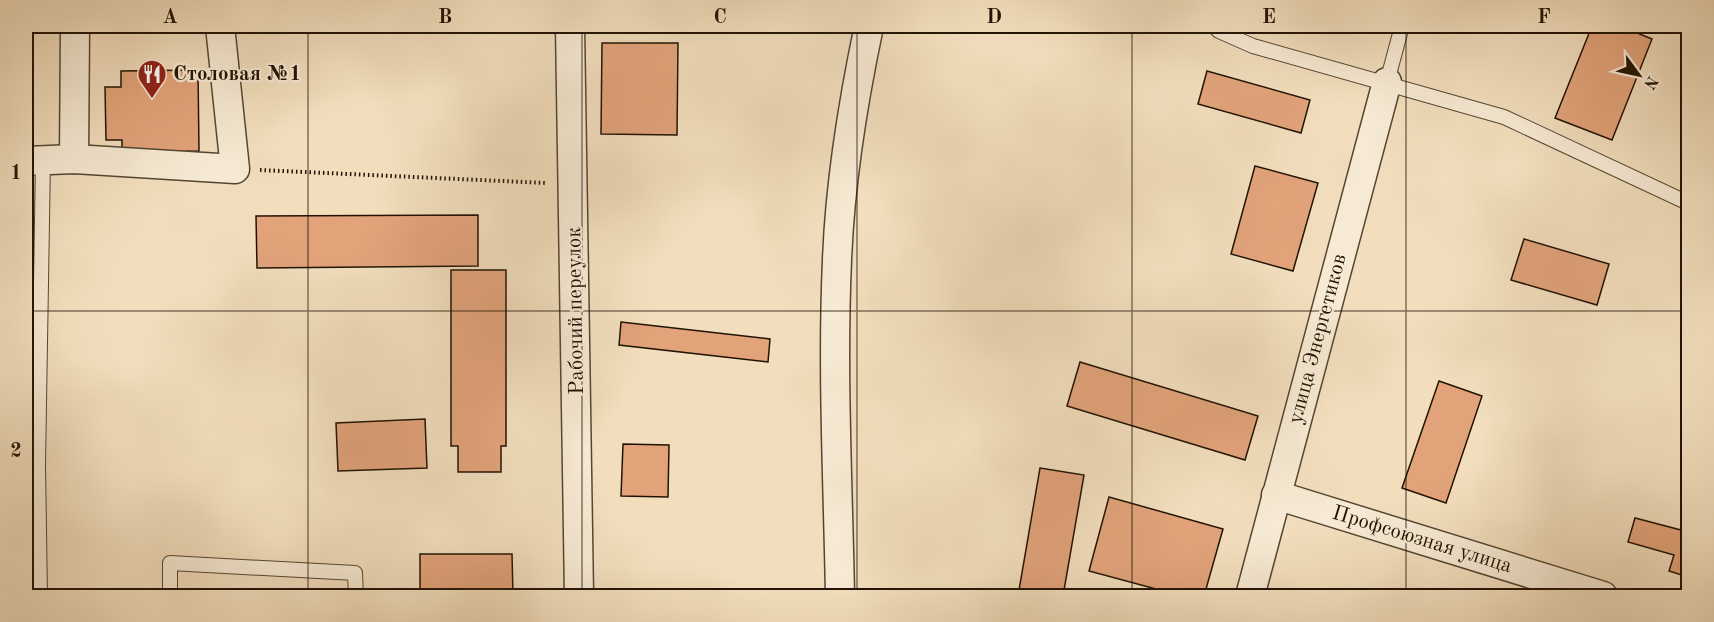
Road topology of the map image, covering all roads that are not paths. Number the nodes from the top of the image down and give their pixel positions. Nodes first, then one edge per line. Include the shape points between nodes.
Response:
1 (75, 26) edge
2 (219, 26) edge
3 (570, 26) edge
4 (870, 26) edge
5 (1214, 26) edge
6 (1402, 26) edge
7 (1387, 82) junction
8 (74, 159) junction
9 (34, 161) edge
10 (1689, 203) edge
11 (32, 465) edge
12 (1276, 495) junction
13 (40, 597) edge
14 (170, 597) edge
15 (356, 597) edge
16 (579, 597) edge
17 (840, 597) edge
18 (1250, 597) edge
19 (1603, 597) edge

1 - 8 street
2 - 8 street via 235,169
3 - 16 street, Рабочий переулок
4 - 17 street via 842,195 837,257
5 - 7 lane via 1253,46
6 - 7 lane, улица Энергетиков
7 - 10 lane via 1504,117
7 - 12 street, улица Энергетиков
8 - 9 street
9 - 11 lane
11 - 13 lane
12 - 18 street, улица Энергетиков
12 - 19 street, Профсоюзная улица
14 - 15 lane via 170,563 355,573

